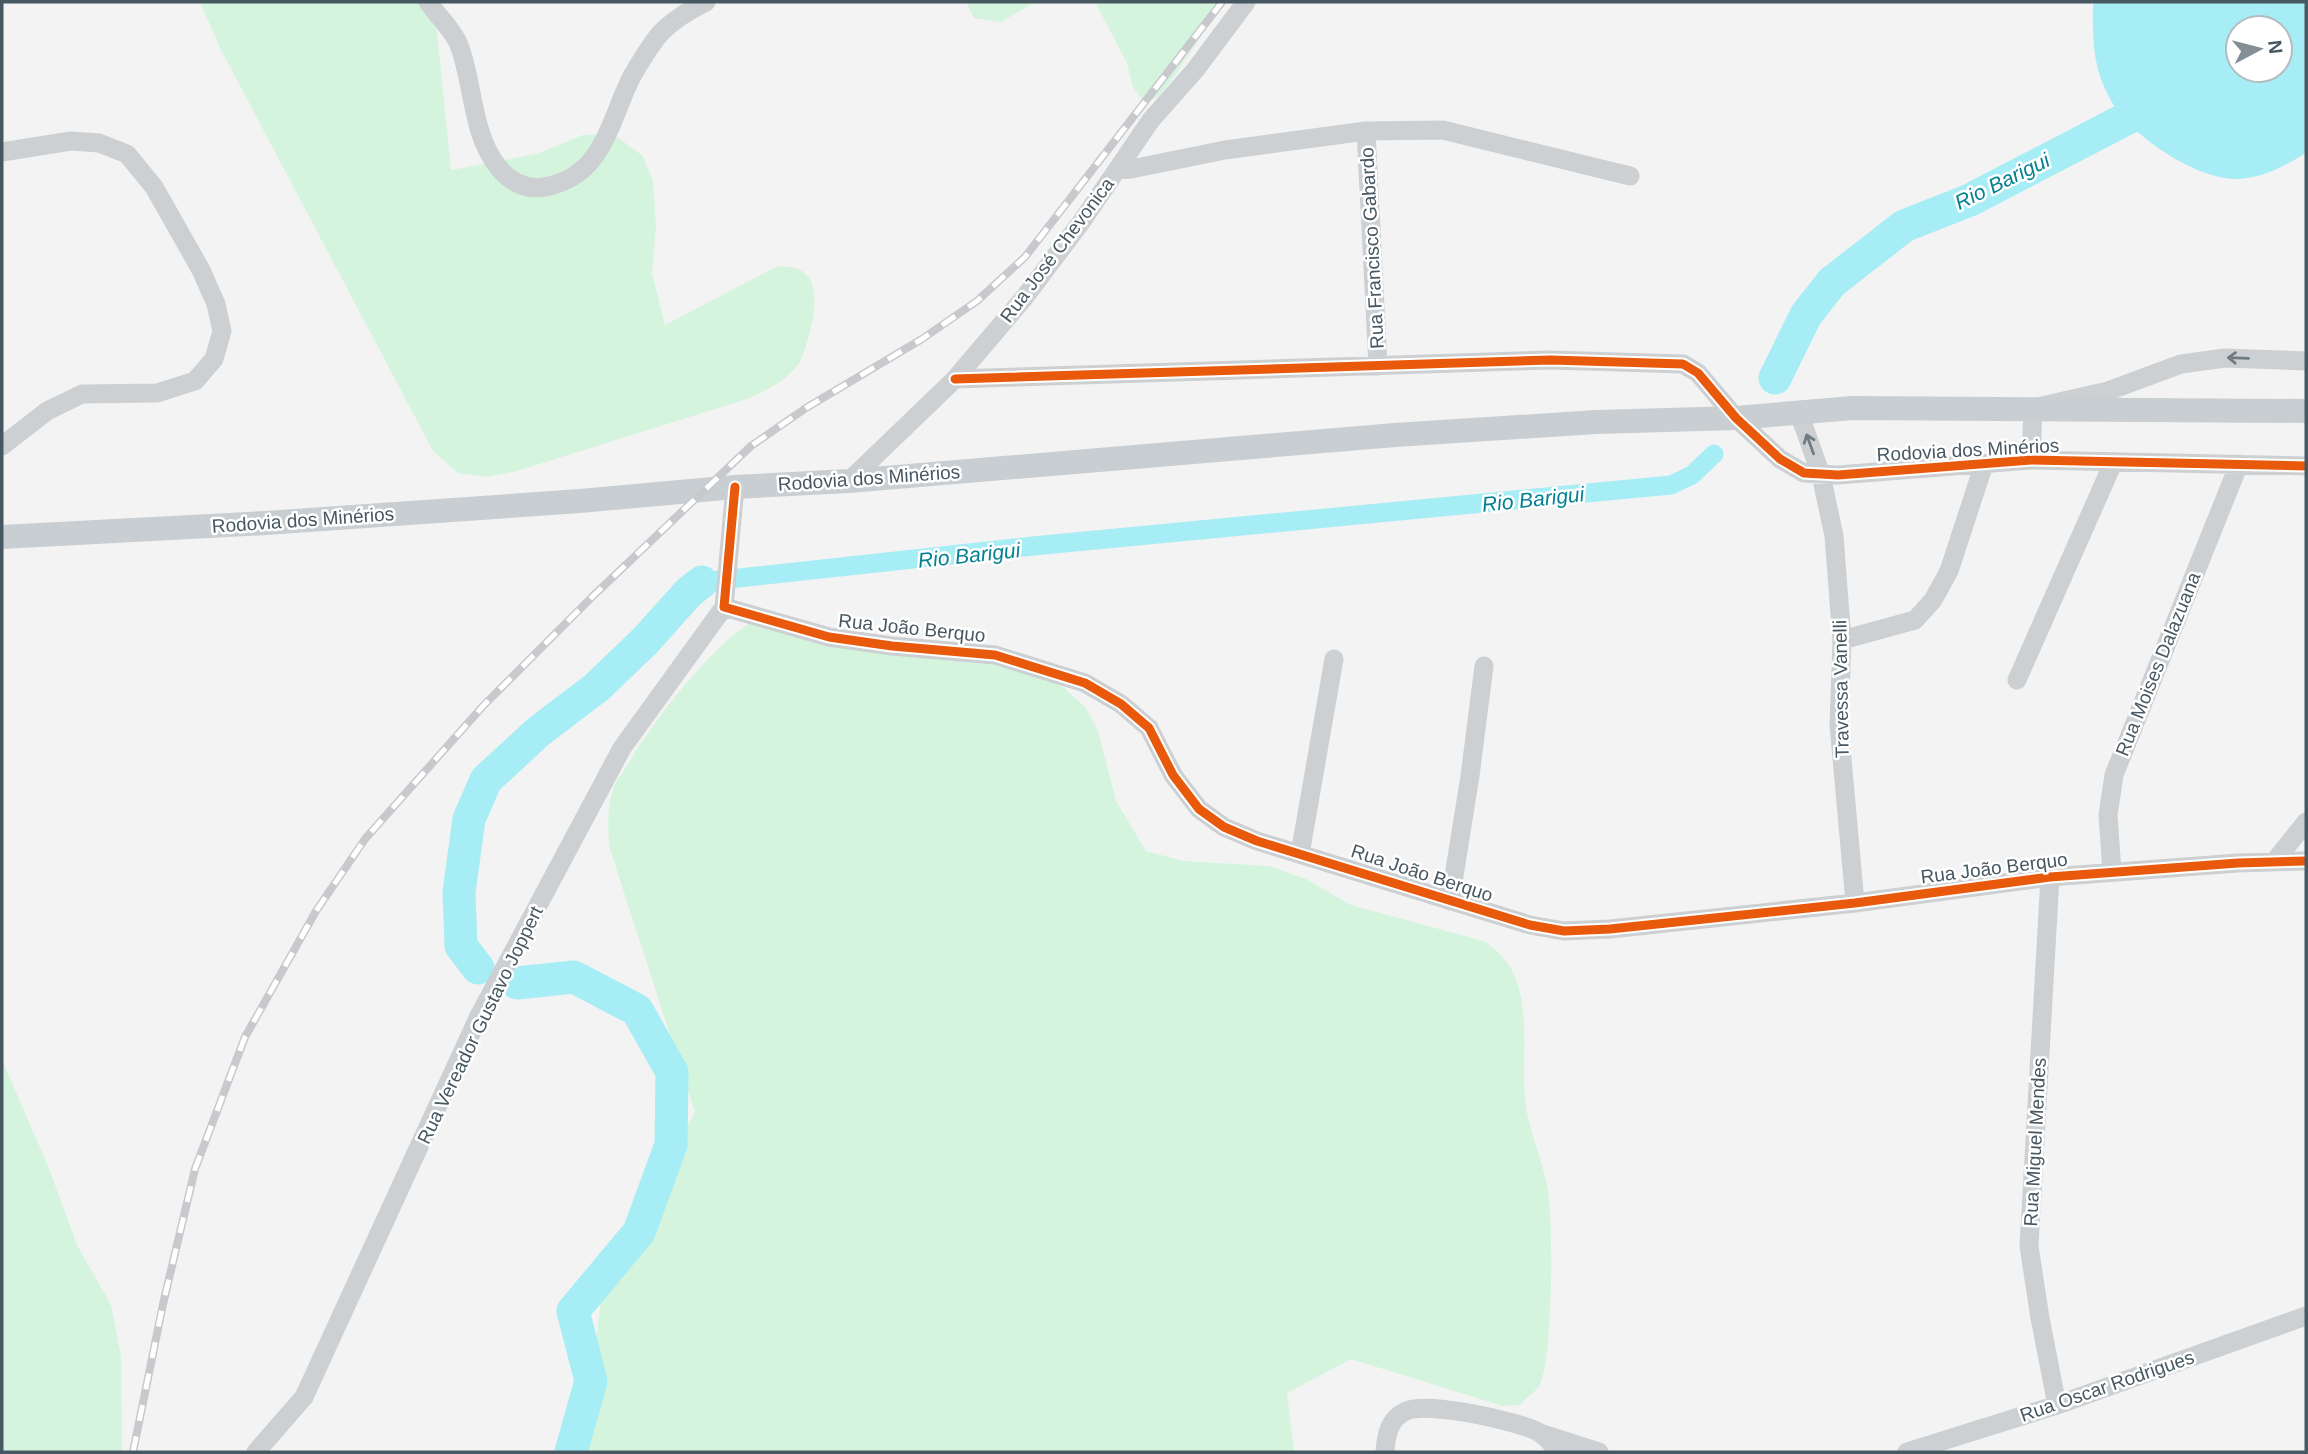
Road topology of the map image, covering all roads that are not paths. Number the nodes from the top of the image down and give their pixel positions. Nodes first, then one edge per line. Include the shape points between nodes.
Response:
1 (428, 2) edge
2 (706, 2) edge
3 (1246, 2) edge
4 (1366, 131) junction
5 (2, 152) edge
6 (1117, 170) junction
7 (1630, 176) dead end
8 (2306, 361) edge
9 (1378, 366) junction
10 (955, 379) junction
11 (2033, 408) junction
12 (2306, 411) edge
13 (1799, 413) junction
14 (1735, 418) junction
15 (2, 446) edge
16 (2031, 460) junction
17 (2113, 463) junction
18 (1984, 464) junction
19 (2239, 464) junction
20 (2306, 466) edge
21 (1821, 475) junction
22 (849, 481) junction
23 (735, 487) junction
24 (2, 537) edge
25 (724, 607) junction
26 (1842, 640) junction
27 (1335, 659) dead end
28 (1483, 666) dead end
29 (2017, 680) dead end
30 (2306, 822) edge
31 (1300, 854) junction
32 (2306, 861) edge
33 (2274, 862) junction
34 (2112, 872) junction
35 (2050, 877) junction
36 (1450, 901) junction
37 (1854, 904) junction
38 (2306, 1316) edge
39 (2057, 1405) junction
40 (1540, 1433) junction
41 (256, 1452) edge
42 (1385, 1452) edge
43 (1559, 1452) edge
44 (1599, 1452) edge
45 (1907, 1452) edge

1 - 2 street via 458,44 484,141 497,166 511,181 533,188 558,184 583,170 603,148 632,76 656,38 687,11
3 - 6 street, Rua José Chevonica
4 - 6 street
4 - 7 street via 1443,130
4 - 9 street, Rua Francisco Gabardo
5 - 15 street via 71,141 99,143 127,154 154,187 201,270 222,331 214,359 195,381 157,393 82,394 47,411
6 - 10 street, Rua José Chevonica via 1024,298
8 -> 11 street via 2225,358 2181,363 2108,391
9 - 10 street
9 - 14 street via 1551,360 1683,364 1698,373
10 - 22 street, Rua José Chevonica
11 - 12 main road, Rodovia dos Minérios
11 - 13 main road, Rodovia dos Minérios via 1852,408
11 - 16 street
13 - 14 main road, Rodovia dos Minérios
21 -> 13 street, Travessa Vanelli
14 - 21 street, Rodovia dos Minérios via 1780,459 1804,474
14 - 22 main road, Rodovia dos Minérios via 1422,433
16 - 17 street, Rodovia dos Minérios
16 - 18 street, Rodovia dos Minérios
17 - 19 street, Rodovia dos Minérios
17 - 29 street
18 - 21 street, Rodovia dos Minérios
18 - 26 street via 1949,571 1933,600 1915,620
19 - 20 street, Rodovia dos Minérios
19 - 34 street, Rua Moises Dalazuana via 2114,775 2108,815
21 - 26 street, Travessa Vanelli via 1834,536
22 - 23 main road, Rodovia dos Minérios
23 - 24 main road, Rodovia dos Minérios via 266,523
23 - 25 street
25 - 31 street, Rua João Berquo via 830,637 995,655 1085,683 1121,704 1149,728 1173,775 1199,808 1224,827
25 - 41 street, Rua Vereador Gustavo Joppert via 622,748 480,1016 304,1397
26 - 37 street, Travessa Vanelli via 1839,725
27 - 31 street
28 - 36 street
30 - 33 street
31 - 36 street, Rua João Berquo
32 - 33 street, Rua João Berquo
33 - 34 street, Rua João Berquo
34 - 35 street, Rua João Berquo
35 - 37 street, Rua João Berquo
35 - 39 street, Rua Miguel Mendes via 2029,1246
36 - 37 street, Rua João Berquo via 1564,931
38 - 39 street, Rua Oscar Rodrigues
39 - 45 street, Rua Oscar Rodrigues
40 - 42 street via 1440,1408 1408,1410 1386,1433
40 - 43 street
40 - 44 street

